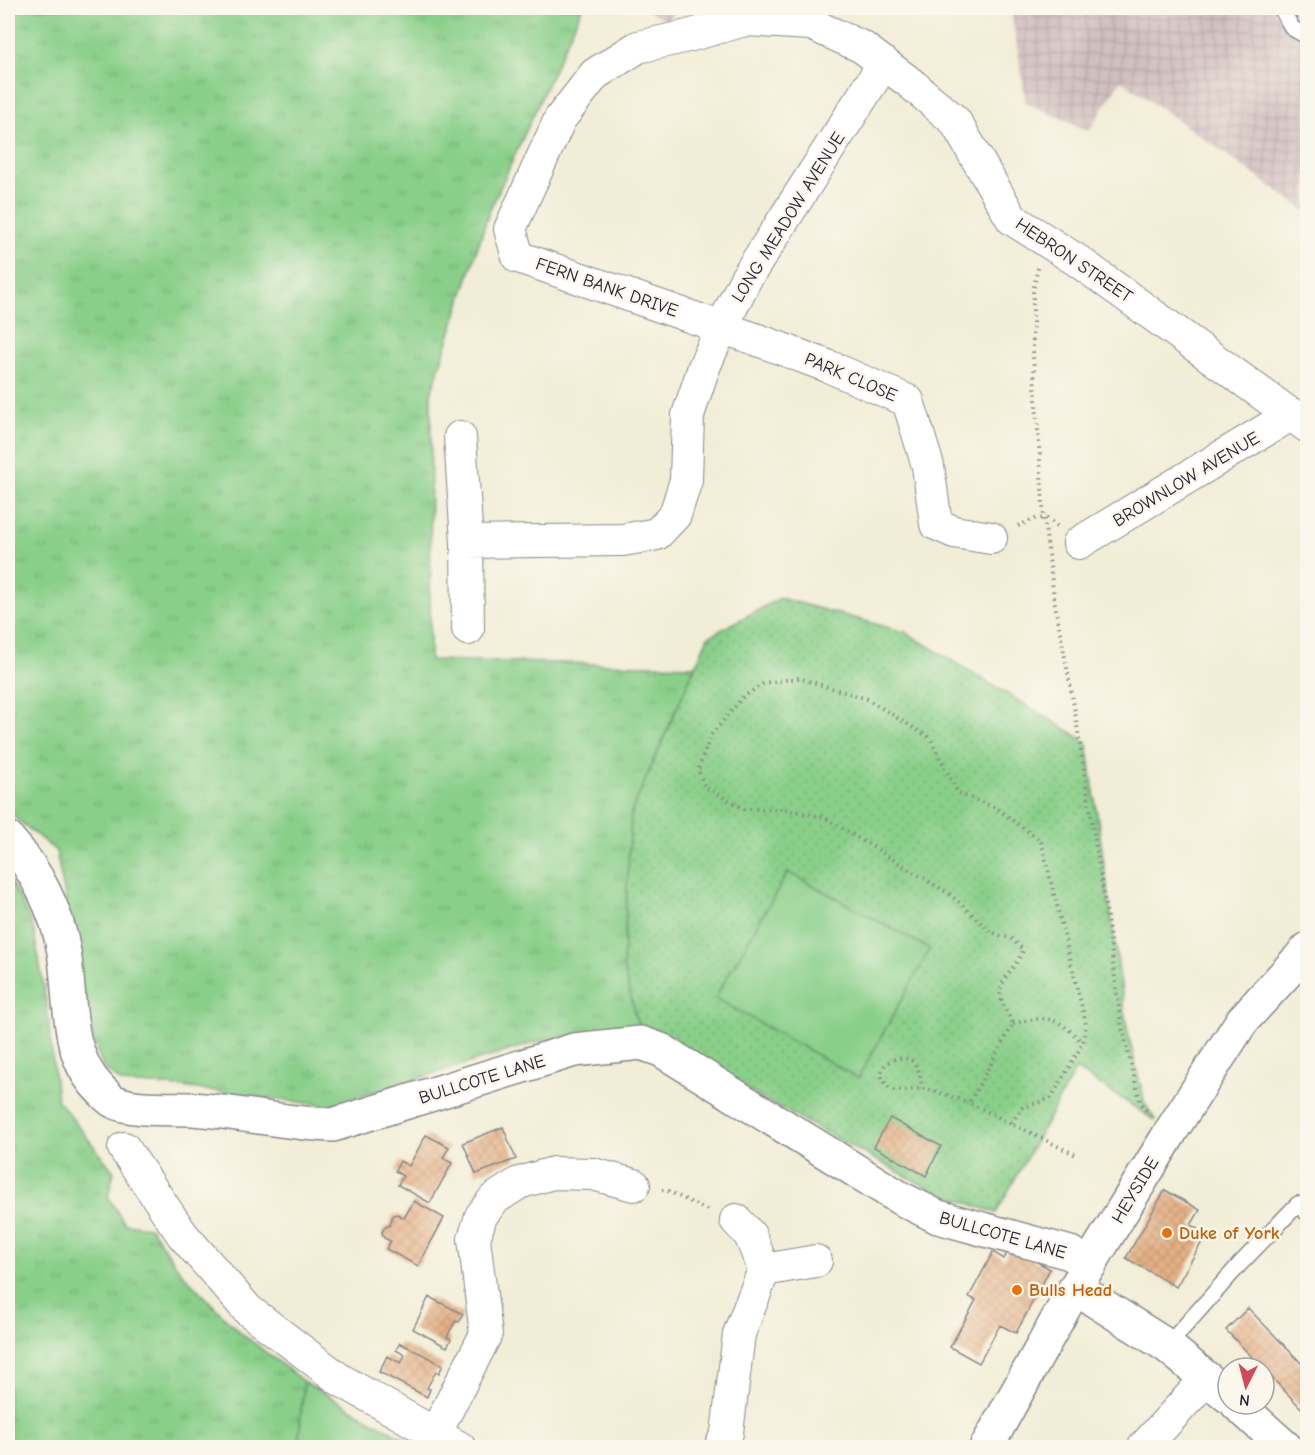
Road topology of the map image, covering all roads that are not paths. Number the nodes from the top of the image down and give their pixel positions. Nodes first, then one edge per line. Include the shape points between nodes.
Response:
1 (1281, 8) edge
2 (1308, 36) edge
3 (884, 63) junction
4 (510, 229) joint
5 (722, 327) junction
6 (1300, 420) edge
7 (460, 437) dead end
8 (991, 538) road end
9 (467, 542) junction
10 (1079, 543) road end
11 (468, 630) dead end
12 (8, 839) edge
13 (1308, 949) edge
14 (124, 1148) dead end
15 (634, 1185) road end
16 (1308, 1214) edge
17 (736, 1220) road end
18 (816, 1261) dead end
19 (764, 1270) junction
20 (1082, 1277) junction
21 (1167, 1346) junction
22 (1216, 1385) edge
23 (1216, 1389) edge
24 (1251, 1416) edge
25 (448, 1441) edge
26 (720, 1448) edge
27 (986, 1448) edge
28 (1143, 1448) edge
29 (1287, 1448) edge

1 - 2 lane via 1292,28
3 - 4 street, HEBRON STREET via 862,47 811,24 745,20 638,47 595,74 560,119
3 - 5 street, LONG MEADOW AVENUE via 746,280
3 - 6 street, HEBRON STREET via 955,121 1012,219 1078,261
4 - 5 street, FERN BANK DRIVE via 518,257
5 - 8 street, PARK CLOSE via 908,401 928,466 936,524 954,532
5 - 9 street, LONG MEADOW AVENUE via 688,414 686,480 675,515 657,534 623,540
6 - 10 street, BROWNLOW AVENUE
7 - 9 street
9 - 11 street
12 - 20 street, BULLCOTE LANE via 34,873 53,913 64,952 75,1044 82,1062 88,1076 114,1102 154,1109 237,1114 302,1125 333,1125 574,1050 641,1043 661,1050 900,1198 938,1217 1070,1253
13 - 20 street, HEYSIDE via 1242,1022
14 - 25 street via 182,1234 248,1310 339,1378
15 - 25 street via 593,1174 553,1173 519,1183 494,1199 481,1216 474,1239 486,1334
16 - 21 lane via 1298,1204
17 - 19 street via 750,1235
18 - 19 street
19 - 26 street via 739,1334 727,1433
20 - 21 street, BULLCOTE LANE
20 - 27 street, HEYSIDE
21 - 22 street, BULLCOTE LANE
23 - 28 street
24 - 29 street

